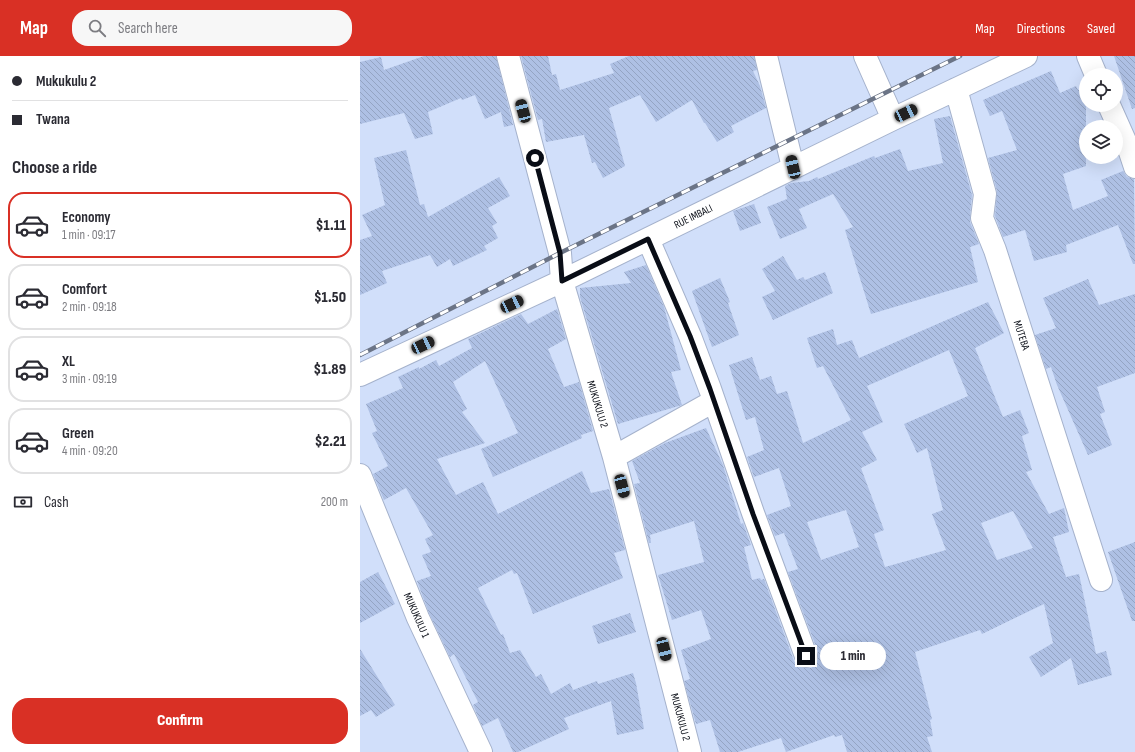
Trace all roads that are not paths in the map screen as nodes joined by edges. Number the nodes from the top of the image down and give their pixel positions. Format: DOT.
graph roads {
  1 [pos="508,56"];
  2 [pos="766,56"];
  3 [pos="865,56"];
  4 [pos="1026,56"];
  5 [pos="1088,56"];
  6 [pos="1093,68"];
  7 [pos="956,89"];
  8 [pos="1112,112"];
  9 [pos="893,119"];
  10 [pos="1135,166"];
  11 [pos="793,167"];
  12 [pos="648,239"];
  13 [pos="562,281"];
  14 [pos="360,375"];
  15 [pos="714,401"];
  16 [pos="614,457"];
  17 [pos="360,475"];
  18 [pos="1101,580"];
  19 [pos="806,656"];
  20 [pos="481,752"];
  21 [pos="690,752"];
  1 -- 13 [label="street, MUKUKULU 2"];
  2 -- 11 [label="street"];
  3 -- 9 [label="street"];
  4 -- 7 [label="street, RUE IMBALI"];
  5 -- 6 [label="street"];
  7 -- 9 [label="street, RUE IMBALI"];
  7 -- 18 [label="street, MUTEBA"];
  8 -- 10 [label="street"];
  9 -- 11 [label="street, RUE IMBALI"];
  11 -- 12 [label="street, RUE IMBALI"];
  12 -- 13 [label="street, RUE IMBALI"];
  12 -- 15 [label="street"];
  13 -- 14 [label="street, RUE IMBALI"];
  13 -- 16 [label="street, MUKUKULU 2"];
  15 -- 16 [label="street"];
  15 -- 19 [label="street"];
  16 -- 21 [label="street, MUKUKULU 2"];
  17 -- 20 [label="street, MUKUKULU 1"];
}
